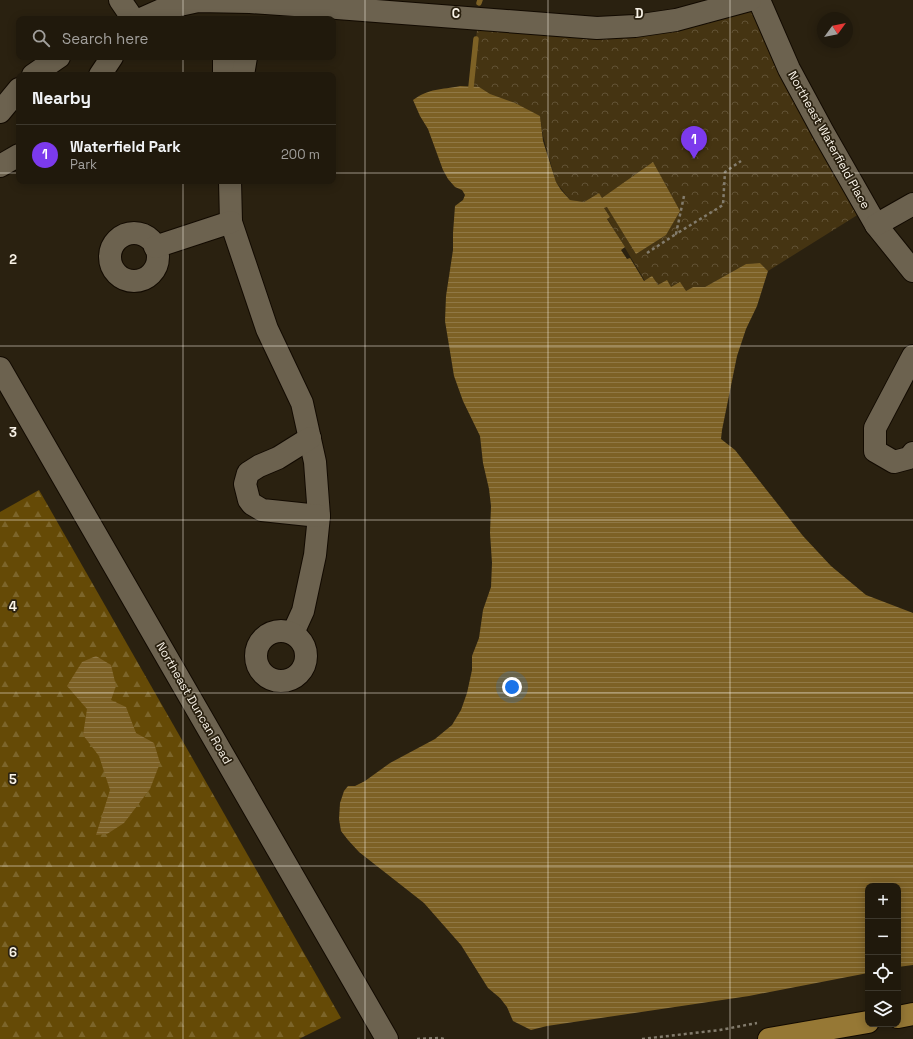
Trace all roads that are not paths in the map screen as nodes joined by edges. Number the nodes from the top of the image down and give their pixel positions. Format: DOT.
graph roads {
  1 [pos="120,0"];
  2 [pos="750,0"];
  3 [pos="759,0"];
  4 [pos="227,10"];
  5 [pos="249,11"];
  6 [pos="131,16"];
  7 [pos="148,16"];
  8 [pos="55,60"];
  9 [pos="110,60"];
  10 [pos="224,60"];
  11 [pos="246,60"];
  12 [pos="37,72"];
  13 [pos="102,72"];
  14 [pos="224,72"];
  15 [pos="244,72"];
  16 [pos="16,93"];
  17 [pos="0,112"];
  18 [pos="16,157"];
  19 [pos="0,166"];
  20 [pos="230,184"];
  21 [pos="913,204"];
  22 [pos="231,222"];
  23 [pos="876,225"];
  24 [pos="155,247"];
  25 [pos="913,270"];
  26 [pos="913,356"];
  27 [pos="0,368"];
  28 [pos="310,438"];
  29 [pos="913,453"];
  30 [pos="319,516"];
  31 [pos="292,634"];
  32 [pos="913,1014"];
  33 [pos="901,1016"];
  34 [pos="865,1023"];
  35 [pos="387,1039"];
  36 [pos="769,1039"];
  1 -- 6 [label="street"];
  2 -- 5 [label="street"];
  3 -- 23 [label="street, Northeast Waterfield Place"];
  4 -- 5 [label="street"];
  4 -- 7 [label="street"];
  8 -- 12 [label="street"];
  9 -- 13 [label="street"];
  10 -- 14 [label="street"];
  11 -- 15 [label="street"];
  16 -- 17 [label="street"];
  18 -- 19 [label="street"];
  20 -- 22 [label="street"];
  21 -- 23 [label="street"];
  22 -- 24 [label="street"];
  22 -- 28 [label="street"];
  23 -- 25 [label="street, Northeast Waterfield Place"];
  26 -- 29 [label="street"];
  27 -- 35 [label="street, Northeast Duncan Road"];
  28 -- 30 [label="street"];
  28 -- 30 [label="street"];
  30 -- 31 [label="street"];
  32 -- 33 [label="main road"];
  34 -- 36 [label="main road"];
}
